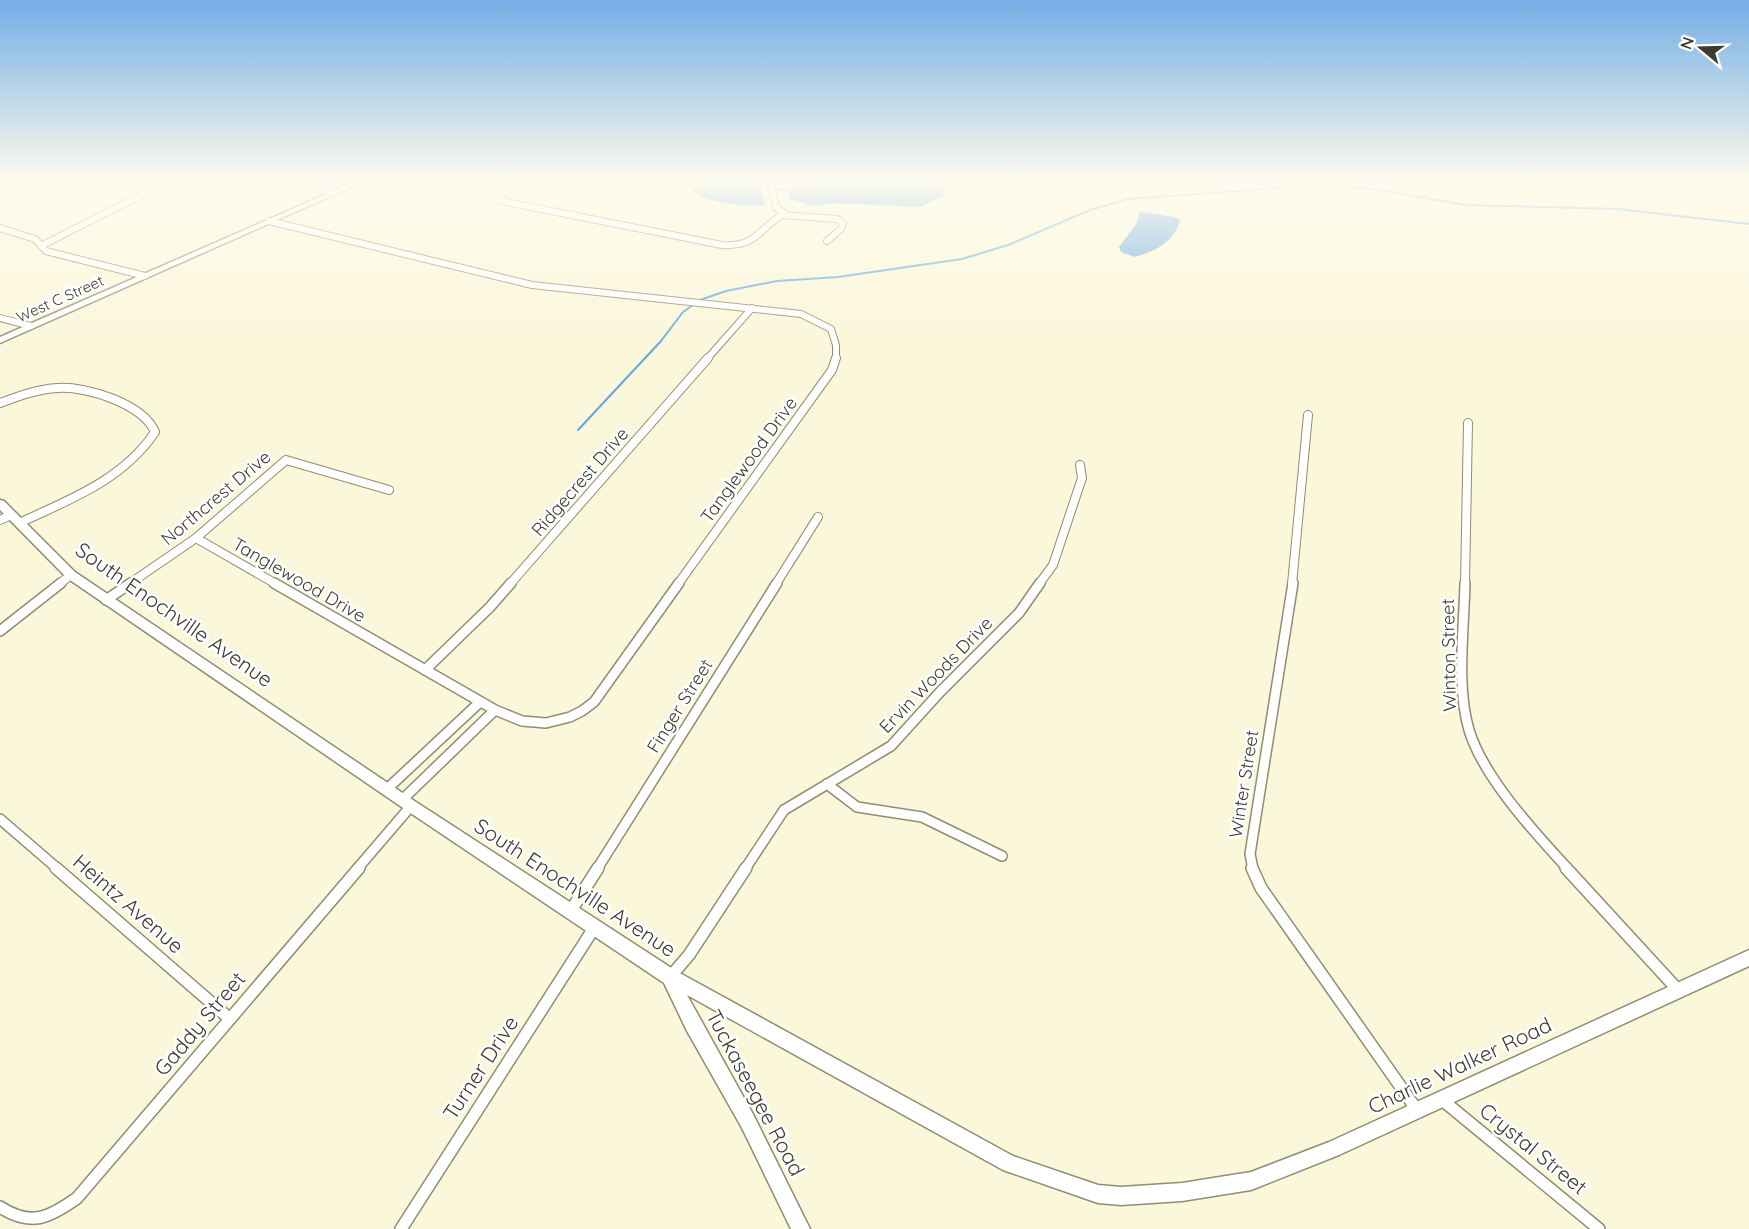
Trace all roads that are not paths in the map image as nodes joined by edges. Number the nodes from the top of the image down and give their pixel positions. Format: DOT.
graph roads {
  1 [pos="32,238"];
  2 [pos="56,238"];
  3 [pos="230,238"];
  4 [pos="340,238"];
  5 [pos="684,238"];
  6 [pos="754,238"];
  7 [pos="830,238"];
  8 [pos="827,241"];
  9 [pos="41,246"];
  10 [pos="144,276"];
  11 [pos="752,308"];
  12 [pos="0,318"];
  13 [pos="31,326"];
  14 [pos="0,340"];
  15 [pos="0,403"];
  16 [pos="1308,415"];
  17 [pos="1468,423"];
  18 [pos="1080,465"];
  19 [pos="389,490"];
  20 [pos="0,504"];
  21 [pos="818,517"];
  22 [pos="10,520"];
  23 [pos="196,538"];
  24 [pos="71,575"];
  25 [pos="106,600"];
  26 [pos="0,631"];
  27 [pos="425,670"];
  28 [pos="480,702"];
  29 [pos="495,710"];
  30 [pos="827,784"];
  31 [pos="387,789"];
  32 [pos="406,803"];
  33 [pos="0,819"];
  34 [pos="1002,856"];
  35 [pos="570,912"];
  36 [pos="594,928"];
  37 [pos="1749,958"];
  38 [pos="670,977"];
  39 [pos="1678,990"];
  40 [pos="230,1019"];
  41 [pos="1441,1099"];
  42 [pos="1417,1110"];
  43 [pos="1182,1192"];
  44 [pos="0,1207"];
  45 [pos="401,1229"];
  46 [pos="801,1229"];
  47 [pos="1599,1229"];
  1 -- 9 [label="street"];
  2 -- 9 [label="street"];
  3 -- 10 [label="main road, West C Street"];
  4 -- 11 [label="street, Tanglewood Drive"];
  5 -- 6 [label="street"];
  7 -- 8 [label="street"];
  9 -- 10 [label="street"];
  10 -- 13 [label="main road, West C Street"];
  11 -- 27 [label="street, Ridgecrest Drive"];
  11 -- 29 [label="street, Tanglewood Drive"];
  12 -- 13 [label="street"];
  13 -- 14 [label="main road, West C Street"];
  15 -- 22 [label="street"];
  16 -- 42 [label="street, Winter Street"];
  17 -- 39 [label="street, Winton Street"];
  18 -- 30 [label="street, Ervin Woods Drive"];
  19 -- 23 [label="street, Northcrest Drive"];
  20 -- 22 [label="main road, South Enochville Avenue"];
  21 -- 35 [label="street, Finger Street"];
  22 -- 24 [label="main road, South Enochville Avenue"];
  23 -- 25 [label="street, Northcrest Drive"];
  23 -- 27 [label="street, Tanglewood Drive"];
  24 -- 25 [label="main road, South Enochville Avenue"];
  24 -- 26 [label="street"];
  25 -- 31 [label="main road, South Enochville Avenue"];
  27 -- 28 [label="street, Tanglewood Drive"];
  28 -- 29 [label="street, Tanglewood Drive"];
  28 -- 31 [label="street"];
  29 -- 32 [label="street, Gaddy Street"];
  30 -- 34 [label="street"];
  30 -- 38 [label="street, Ervin Woods Drive"];
  31 -- 32 [label="main road, South Enochville Avenue"];
  32 -- 35 [label="main road, South Enochville Avenue"];
  32 -- 40 [label="street, Gaddy Street"];
  33 -- 40 [label="street, Heintz Avenue"];
  35 -- 36 [label="main road, South Enochville Avenue"];
  36 -- 38 [label="main road, South Enochville Avenue"];
  36 -- 45 [label="street, Turner Drive"];
  37 -- 39 [label="main road, Charlie Walker Road"];
  38 -- 43 [label="main road, South Enochville Avenue"];
  38 -- 46 [label="main road, Tuckaseegee Road"];
  39 -- 41 [label="main road, Charlie Walker Road"];
  40 -- 44 [label="street, Gaddy Street"];
  41 -- 42 [label="main road, Charlie Walker Road"];
  41 -- 47 [label="street, Crystal Street"];
  42 -- 43 [label="main road, Charlie Walker Road"];
}
